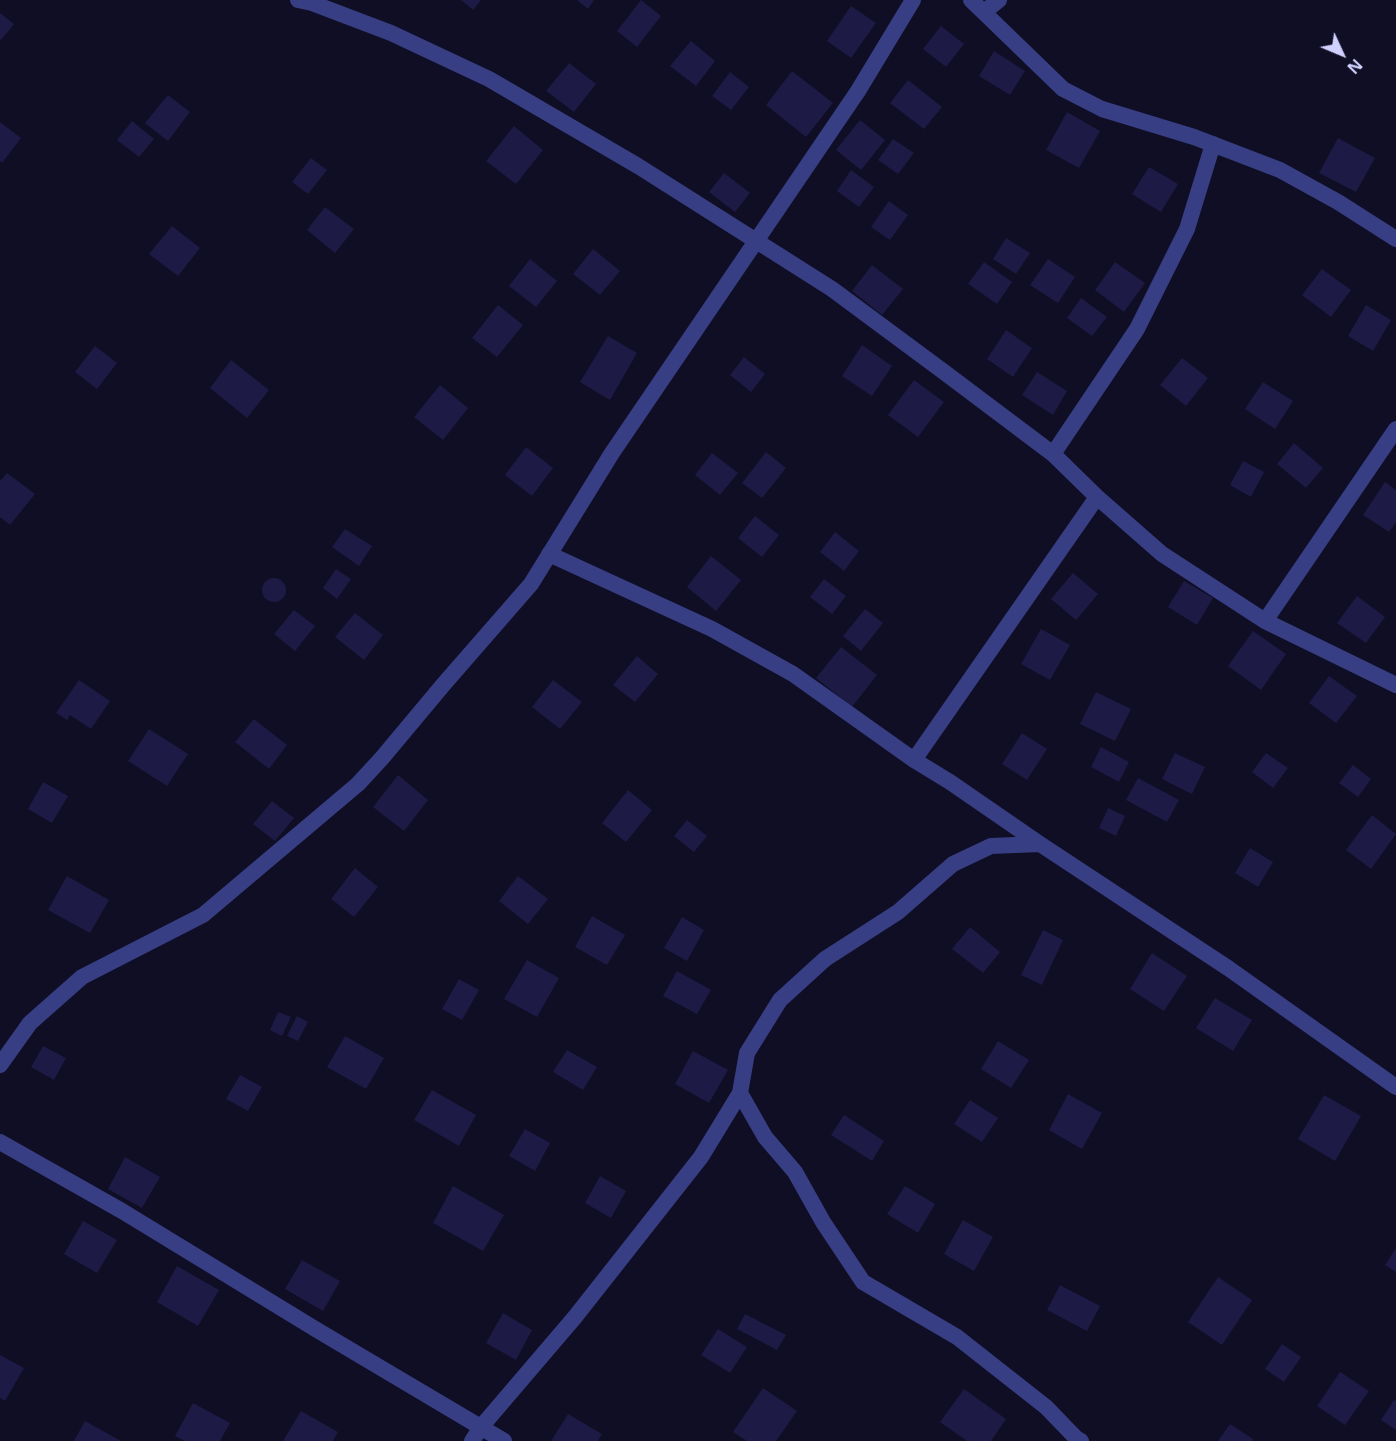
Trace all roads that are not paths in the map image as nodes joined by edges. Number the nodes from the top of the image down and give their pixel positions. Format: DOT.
graph roads {
  1 [pos="298,0"];
  2 [pos="914,0"];
  3 [pos="971,0"];
  4 [pos="999,0"];
  5 [pos="984,12"];
  6 [pos="1213,144"];
  7 [pos="1396,239"];
  8 [pos="756,241"];
  9 [pos="1396,429"];
  10 [pos="1053,454"];
  11 [pos="1097,497"];
  12 [pos="549,554"];
  13 [pos="1265,621"];
  14 [pos="1396,685"];
  15 [pos="914,760"];
  16 [pos="1040,844"];
  17 [pos="0,1065"];
  18 [pos="1396,1087"];
  19 [pos="740,1093"];
  20 [pos="0,1142"];
  21 [pos="476,1434"];
  22 [pos="504,1441"];
  23 [pos="1081,1441"];
  1 -- 8 [label="street"];
  2 -- 8 [label="street"];
  3 -- 5 [label="street"];
  4 -- 5 [label="street"];
  5 -- 6 [label="street"];
  6 -- 7 [label="street"];
  6 -- 10 [label="street"];
  8 -- 10 [label="street"];
  8 -- 12 [label="street"];
  9 -- 13 [label="street"];
  10 -- 11 [label="street"];
  11 -- 13 [label="street"];
  11 -- 15 [label="street"];
  12 -- 15 [label="street"];
  12 -- 17 [label="street"];
  13 -- 14 [label="street"];
  15 -- 16 [label="street"];
  16 -- 18 [label="street"];
  16 -- 19 [label="street"];
  19 -- 21 [label="street"];
  19 -- 23 [label="street"];
  20 -- 21 [label="street"];
  21 -- 22 [label="street"];
}
